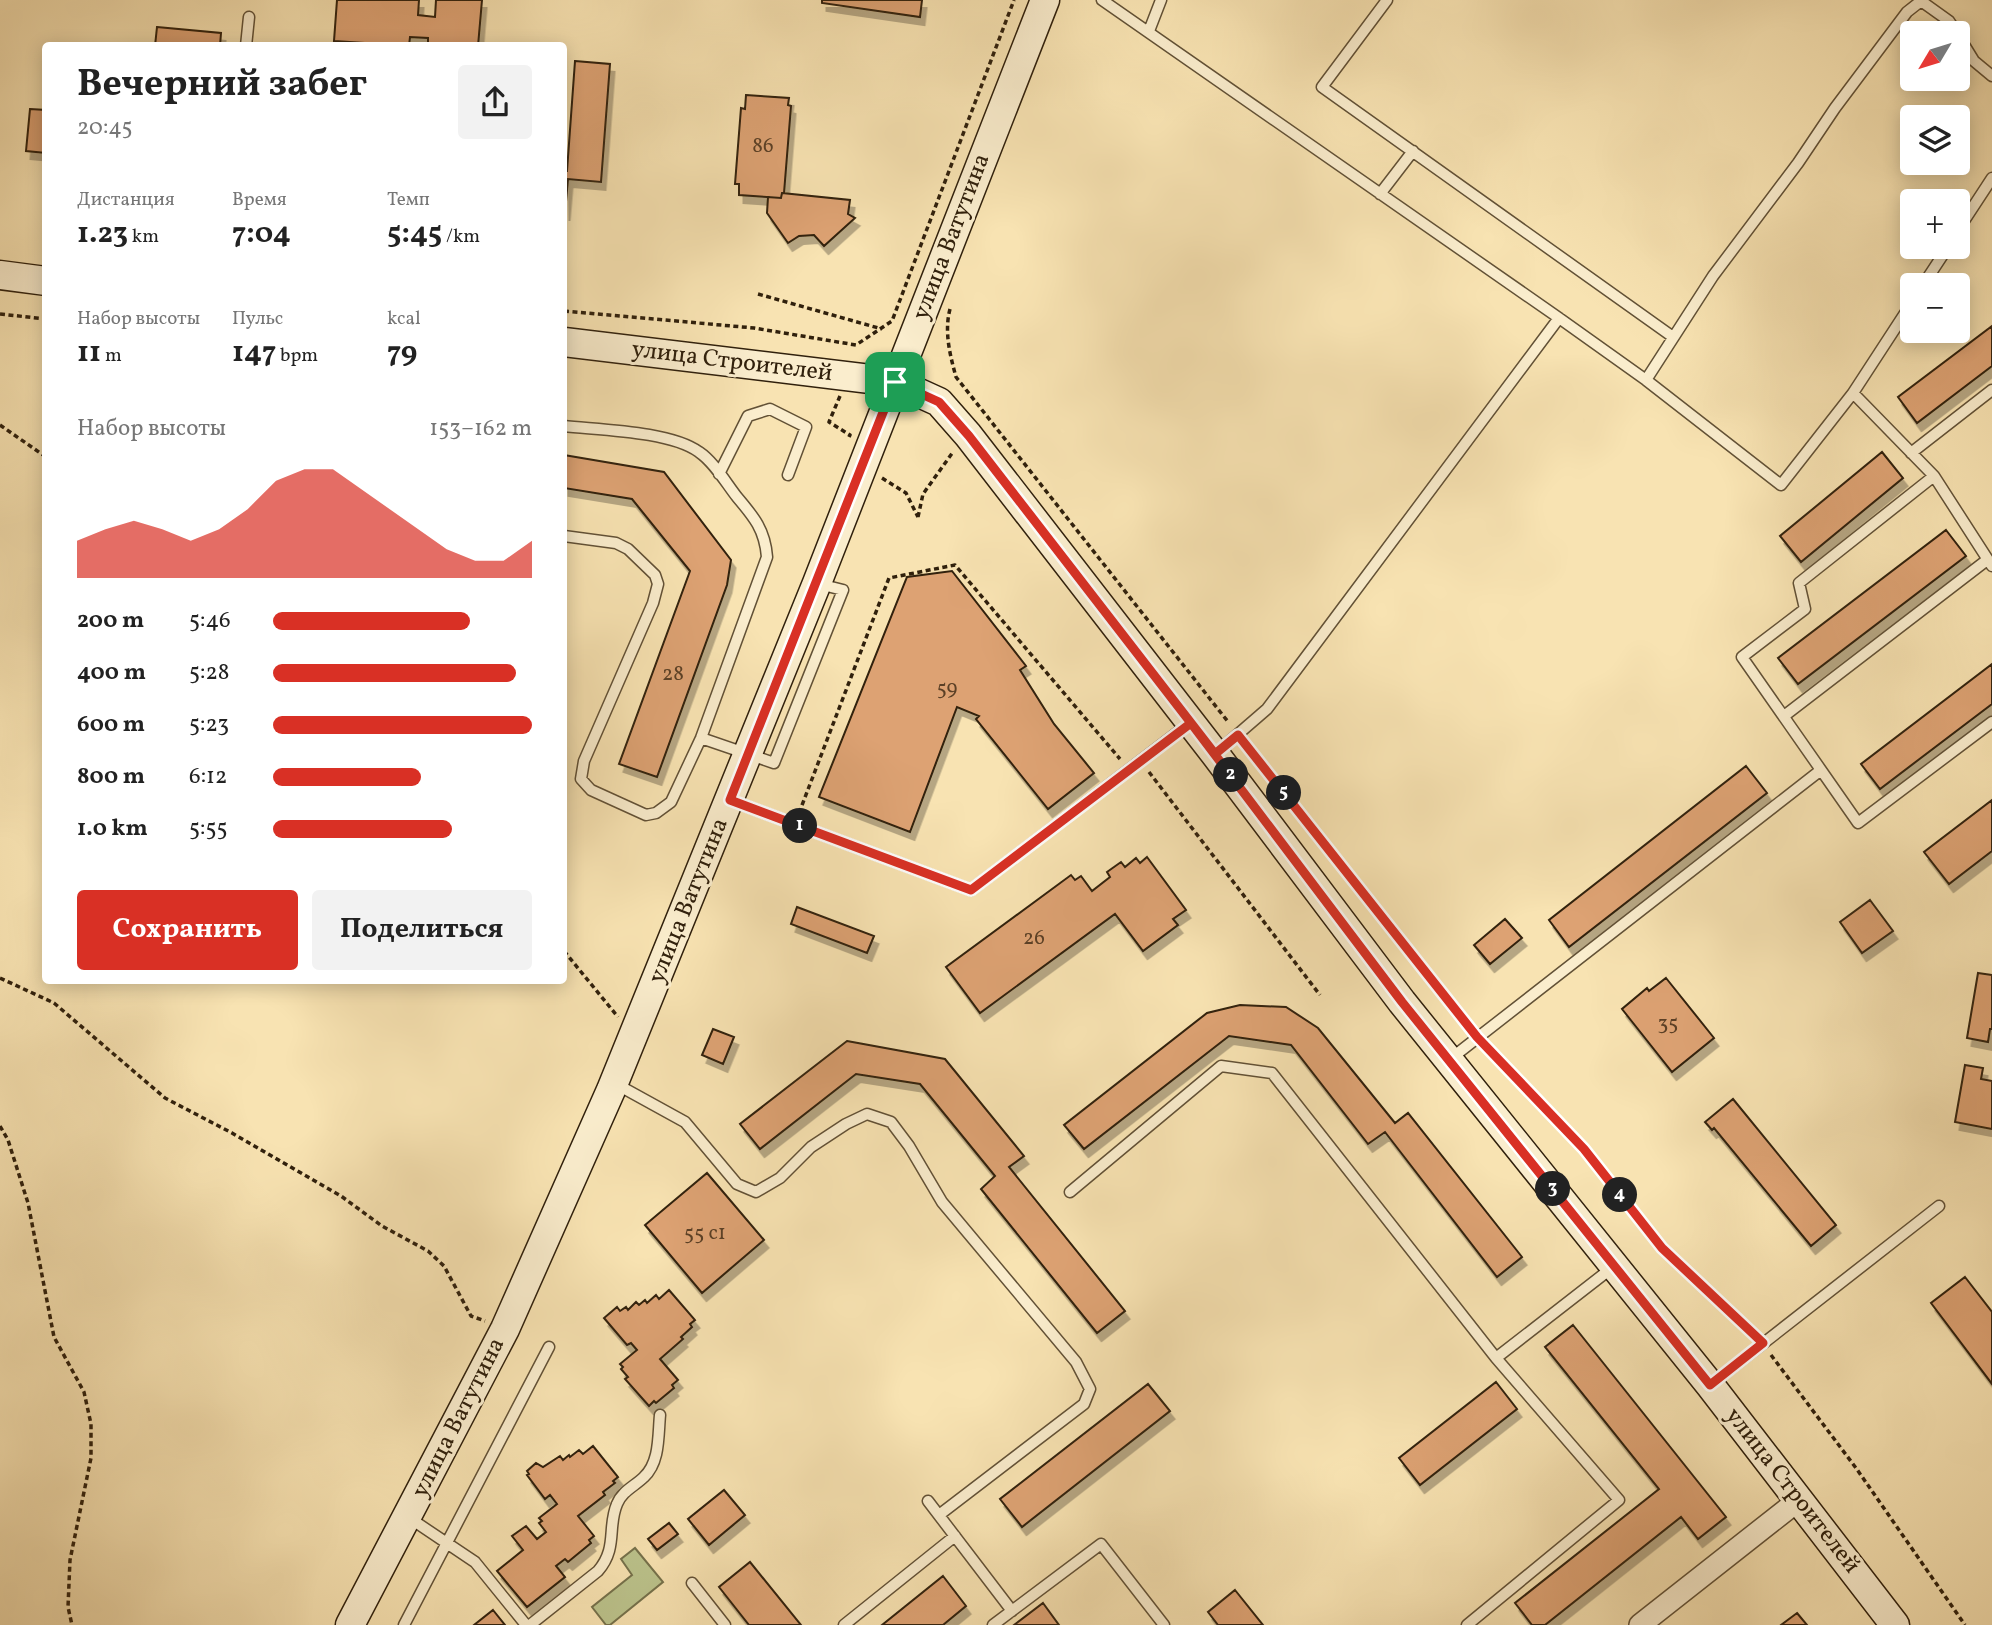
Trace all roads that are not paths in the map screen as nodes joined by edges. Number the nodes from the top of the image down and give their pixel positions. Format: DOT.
graph roads {
  1 [pos="1045,0"];
  2 [pos="1102,0"];
  3 [pos="1161,0"];
  4 [pos="1387,0"];
  5 [pos="249,17"];
  6 [pos="1900,21"];
  7 [pos="1900,21"];
  8 [pos="1950,21"];
  9 [pos="1149,31"];
  10 [pos="246,42"];
  11 [pos="1970,54"];
  12 [pos="1992,76"];
  13 [pos="1413,150"];
  14 [pos="1992,178"];
  15 [pos="1380,194"];
  16 [pos="1970,212"];
  17 [pos="0,275"];
  18 [pos="42,280"];
  19 [pos="1559,317"];
  20 [pos="1900,321"];
  21 [pos="1673,337"];
  22 [pos="567,342"];
  23 [pos="1646,380"];
  24 [pos="895,382"];
  25 [pos="1992,390"];
  26 [pos="1853,393"];
  27 [pos="567,426"];
  28 [pos="1911,453"];
  29 [pos="719,474"];
  30 [pos="788,475"];
  31 [pos="1934,477"];
  32 [pos="567,536"];
  33 [pos="1990,563"];
  34 [pos="1784,716"];
  35 [pos="1992,722"];
  36 [pos="1191,723"];
  37 [pos="701,738"];
  38 [pos="747,754"];
  39 [pos="1215,754"];
  40 [pos="1821,770"];
  41 [pos="730,800"];
  42 [pos="1449,1060"];
  43 [pos="614,1082"];
  44 [pos="1070,1192"];
  45 [pos="1939,1206"];
  46 [pos="1615,1265"];
  47 [pos="549,1348"];
  48 [pos="1496,1358"];
  49 [pos="1710,1385"];
  50 [pos="660,1415"];
  51 [pos="1800,1499"];
  52 [pos="928,1500"];
  53 [pos="939,1515"];
  54 [pos="408,1517"];
  55 [pos="955,1536"];
  56 [pos="447,1543"];
  57 [pos="692,1583"];
  58 [pos="1012,1611"];
  59 [pos="350,1625"];
  60 [pos="404,1625"];
  61 [pos="528,1625"];
  62 [pos="725,1625"];
  63 [pos="844,1625"];
  64 [pos="993,1625"];
  65 [pos="1164,1625"];
  66 [pos="1467,1625"];
  67 [pos="1640,1625"];
  68 [pos="1895,1625"];
  1 -- 24 [label="main road, улица Ватутина"];
  2 -- 9 [label="lane"];
  3 -- 9 [label="lane"];
  4 -- 13 [label="lane"];
  5 -- 10 [label="lane"];
  6 -- 21 [label="lane"];
  7 -- 8 [label="lane"];
  9 -- 15 [label="lane"];
  11 -- 12 [label="lane"];
  13 -- 15 [label="lane"];
  13 -- 21 [label="lane"];
  14 -- 16 [label="lane"];
  15 -- 19 [label="lane"];
  17 -- 18 [label="main road"];
  19 -- 23 [label="lane"];
  19 -- 39 [label="lane"];
  20 -- 26 [label="lane"];
  21 -- 23 [label="lane"];
  22 -- 24 [label="main road, улица Строителей"];
  23 -- 26 [label="lane"];
  24 -- 36 [label="main road, улица Строителей"];
  24 -- 38 [label="main road, улица Ватутина"];
  25 -- 28 [label="lane"];
  26 -- 28 [label="lane"];
  27 -- 29 [label="lane"];
  28 -- 31 [label="lane"];
  29 -- 30 [label="lane"];
  29 -- 37 [label="lane"];
  31 -- 33 [label="lane"];
  31 -- 34 [label="lane"];
  32 -- 37 [label="lane"];
  33 -- 34 [label="lane"];
  34 -- 40 [label="lane"];
  35 -- 40 [label="lane"];
  36 -- 39 [label="main road, улица Строителей"];
  36 -- 41 [label="lane"];
  37 -- 38 [label="lane"];
  38 -- 41 [label="main road, улица Ватутина"];
  39 -- 42 [label="main road, улица Строителей"];
  40 -- 42 [label="lane"];
  41 -- 43 [label="main road, улица Ватутина"];
  42 -- 46 [label="main road, улица Строителей"];
  43 -- 53 [label="lane"];
  43 -- 54 [label="main road, улица Ватутина"];
  44 -- 48 [label="lane"];
  45 -- 49 [label="lane"];
  46 -- 48 [label="lane"];
  46 -- 49 [label="main road, улица Строителей"];
  47 -- 56 [label="lane"];
  48 -- 66 [label="lane"];
  49 -- 51 [label="main road, улица Строителей"];
  50 -- 61 [label="lane"];
  51 -- 67 [label="street"];
  51 -- 68 [label="main road, улица Строителей"];
  52 -- 53 [label="lane"];
  53 -- 55 [label="lane"];
  54 -- 56 [label="lane"];
  54 -- 59 [label="main road, улица Ватутина"];
  55 -- 58 [label="lane"];
  55 -- 63 [label="lane"];
  56 -- 60 [label="lane"];
  56 -- 61 [label="lane"];
  57 -- 62 [label="lane"];
  58 -- 64 [label="lane"];
  58 -- 65 [label="lane"];
}
